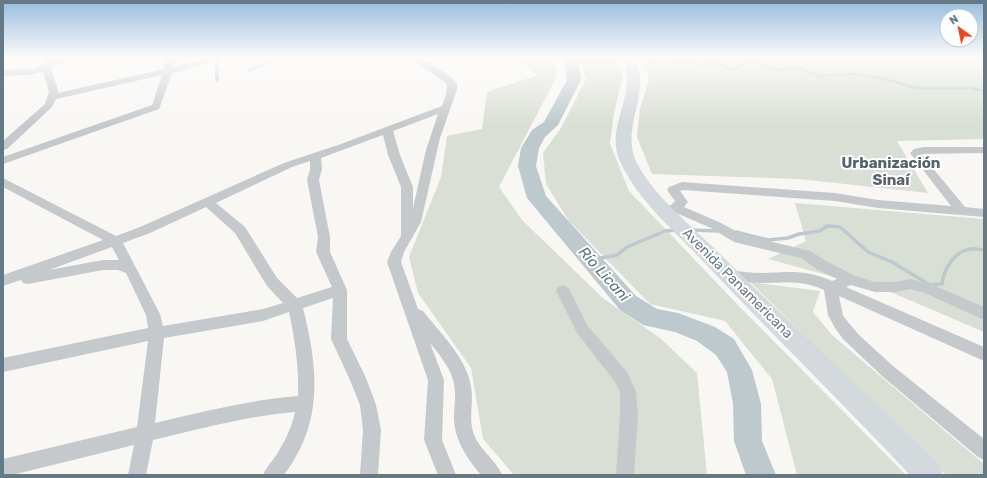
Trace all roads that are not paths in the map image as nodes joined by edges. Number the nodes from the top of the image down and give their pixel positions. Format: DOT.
graph roads {
  1 [pos="50,80"];
  2 [pos="127,80"];
  3 [pos="165,80"];
  4 [pos="447,80"];
  5 [pos="635,80"];
  6 [pos="54,97"];
  7 [pos="445,108"];
  8 [pos="387,130"];
  9 [pos="3,147"];
  10 [pos="984,150"];
  11 [pos="315,156"];
  12 [pos="3,161"];
  13 [pos="3,182"];
  14 [pos="207,202"];
  15 [pos="671,211"];
  16 [pos="961,211"];
  17 [pos="984,213"];
  18 [pos="407,238"];
  19 [pos="115,241"];
  20 [pos="131,270"];
  21 [pos="728,275"];
  22 [pos="851,280"];
  23 [pos="3,281"];
  24 [pos="3,285"];
  25 [pos="831,287"];
  26 [pos="340,290"];
  27 [pos="563,291"];
  28 [pos="406,299"];
  29 [pos="295,306"];
  30 [pos="984,314"];
  31 [pos="157,333"];
  32 [pos="984,354"];
  33 [pos="3,365"];
  34 [pos="306,403"];
  35 [pos="145,435"];
  36 [pos="980,444"];
  37 [pos="3,468"];
  38 [pos="369,474"];
  39 [pos="136,475"];
  40 [pos="272,475"];
  41 [pos="447,475"];
  42 [pos="493,475"];
  43 [pos="625,475"];
  44 [pos="929,475"];
  1 -- 6 [label="street"];
  2 -- 6 [label="street"];
  3 -- 12 [label="street"];
  4 -- 7 [label="street"];
  5 -- 15 [label="main road, Avenida Panamericana"];
  6 -- 9 [label="street"];
  7 -- 8 [label="street"];
  7 -- 18 [label="street"];
  8 -- 11 [label="street"];
  8 -- 18 [label="street"];
  10 -- 16 [label="street"];
  11 -- 14 [label="street"];
  11 -- 26 [label="street"];
  13 -- 19 [label="street"];
  14 -- 19 [label="street"];
  14 -- 29 [label="street"];
  15 -- 16 [label="street"];
  15 -- 21 [label="main road, Avenida Panamericana"];
  15 -- 22 [label="street"];
  16 -- 17 [label="street"];
  18 -- 28 [label="street"];
  19 -- 20 [label="street"];
  19 -- 23 [label="street"];
  20 -- 24 [label="street"];
  20 -- 31 [label="street"];
  21 -- 25 [label="street"];
  21 -- 44 [label="main road, Avenida Panamericana"];
  22 -- 25 [label="street"];
  22 -- 30 [label="street"];
  25 -- 32 [label="street"];
  25 -- 36 [label="street"];
  26 -- 29 [label="street"];
  26 -- 38 [label="street"];
  27 -- 43 [label="street"];
  28 -- 41 [label="street"];
  28 -- 42 [label="street"];
  29 -- 31 [label="street"];
  29 -- 34 [label="street"];
  31 -- 33 [label="street"];
  31 -- 35 [label="street"];
  34 -- 35 [label="street"];
  34 -- 40 [label="street"];
  35 -- 37 [label="street"];
  35 -- 39 [label="street"];
}
